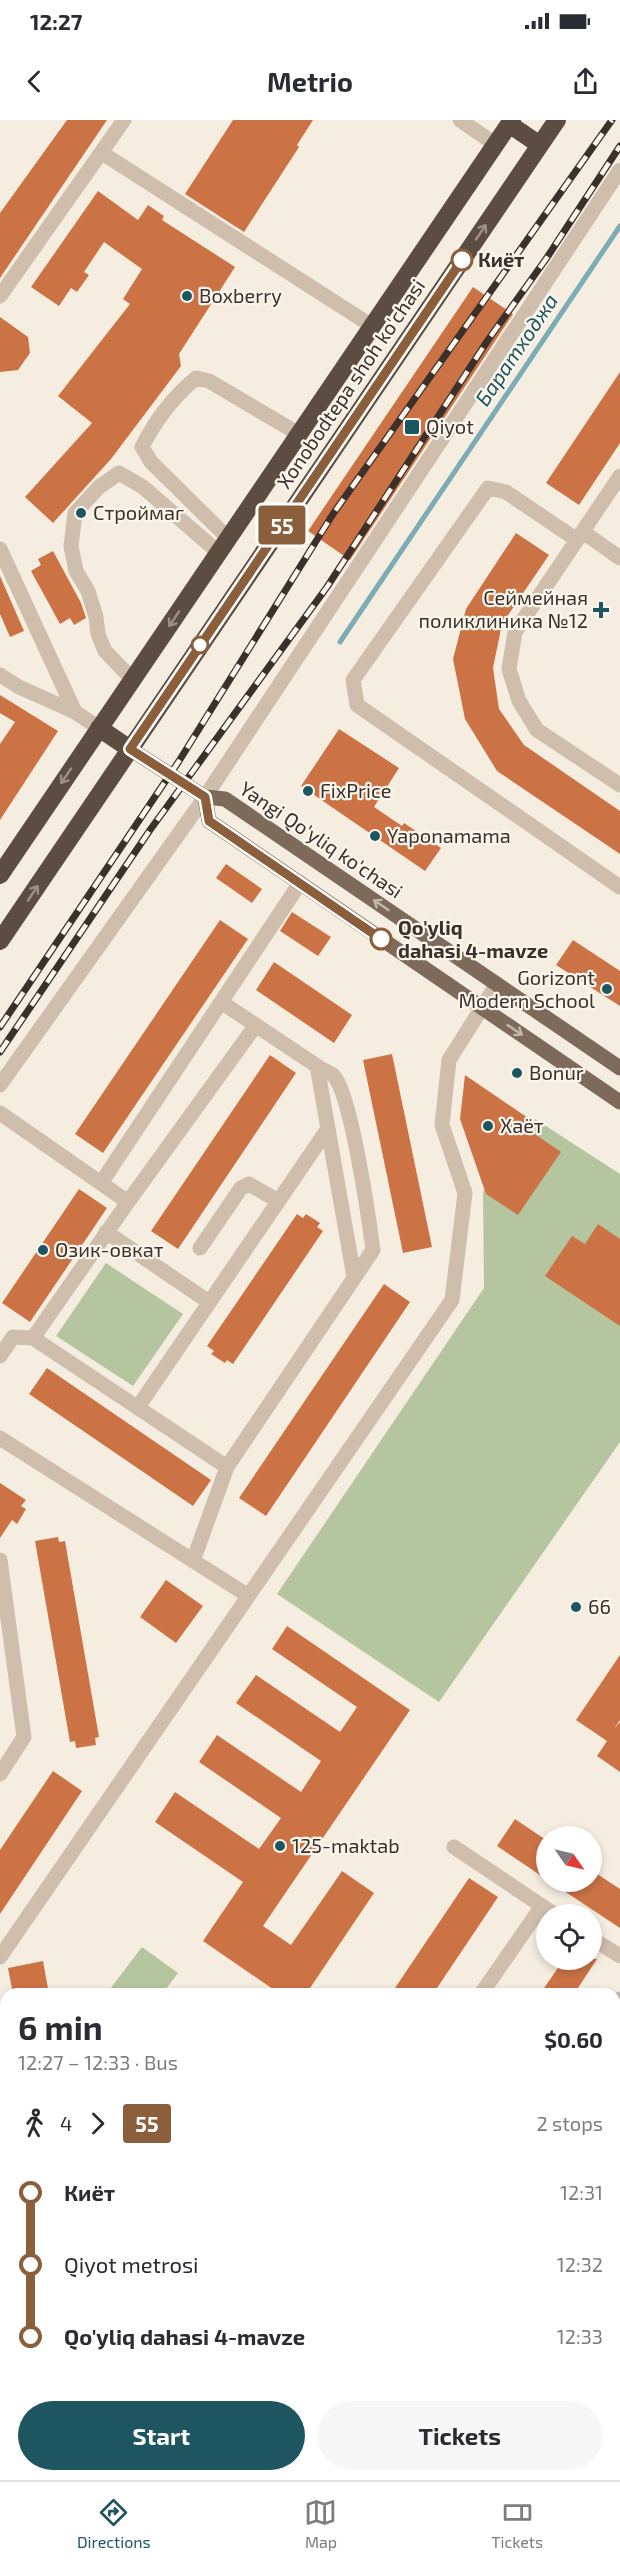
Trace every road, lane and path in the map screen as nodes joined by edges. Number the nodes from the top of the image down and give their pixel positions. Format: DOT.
graph roads {
  1 [pos="124,120"];
  2 [pos="460,120"];
  3 [pos="557,120"];
  4 [pos="511,122"];
  5 [pos="495,144"];
  6 [pos="540,145"];
  7 [pos="102,153"];
  8 [pos="620,170"];
  9 [pos="0,296"];
  10 [pos="372,326"];
  11 [pos="298,434"];
  12 [pos="620,476"];
  13 [pos="580,536"];
  14 [pos="223,545"];
  15 [pos="0,549"];
  16 [pos="620,558"];
  17 [pos="0,675"];
  18 [pos="132,679"];
  19 [pos="75,712"];
  20 [pos="99,728"];
  21 [pos="130,749"];
  22 [pos="620,785"];
  23 [pos="205,797"];
  24 [pos="0,875"];
  25 [pos="300,884"];
  26 [pos="620,887"];
  27 [pos="0,941"];
  28 [pos="497,984"];
  29 [pos="221,1002"];
  30 [pos="482,1008"];
  31 [pos="256,1024"];
  32 [pos="316,1066"];
  33 [pos="620,1068"];
  34 [pos="0,1085"];
  35 [pos="620,1102"];
  36 [pos="0,1113"];
  37 [pos="327,1130"];
  38 [pos="101,1183"];
  39 [pos="278,1201"];
  40 [pos="128,1202"];
  41 [pos="106,1232"];
  42 [pos="200,1248"];
  43 [pos="354,1277"];
  44 [pos="209,1302"];
  45 [pos="33,1338"];
  46 [pos="0,1356"];
  47 [pos="138,1407"];
  48 [pos="0,1438"];
  49 [pos="227,1467"];
  50 [pos="194,1561"];
  51 [pos="1,1562"];
  52 [pos="247,1595"];
  53 [pos="0,1774"];
  54 [pos="454,1847"];
  55 [pos="539,1904"];
  56 [pos="536,1925"];
  57 [pos="602,1945"];
  58 [pos="620,1956"];
  59 [pos="0,1957"];
  60 [pos="486,1988"];
  1 -- 7 [label="street"];
  2 -- 5 [label="street"];
  3 -- 6 [label="highway, Xonobodtepa shoh ko'chasi"];
  4 -- 5 [label="highway, Xonobodtepa shoh ko'chasi"];
  4 -- 6 [label="highway"];
  5 -- 10 [label="highway, Xonobodtepa shoh ko'chasi"];
  21 -- 6 [label="highway, Xonobodtepa shoh ko'chasi, one-way"];
  7 -- 9 [label="street"];
  7 -- 10 [label="street"];
  8 -- 23 [label="street"];
  10 -- 11 [label="highway, Xonobodtepa shoh ko'chasi"];
  11 -- 14 [label="highway, Xonobodtepa shoh ko'chasi"];
  11 -- 14 [label="street"];
  12 -- 13 [label="street"];
  13 -- 16 [label="street"];
  13 -- 22 [label="street"];
  13 -- 26 [label="street"];
  14 -- 18 [label="highway, Xonobodtepa shoh ko'chasi, one-way"];
  14 -- 18 [label="street"];
  15 -- 19 [label="street"];
  17 -- 19 [label="street"];
  18 -- 20 [label="highway, Xonobodtepa shoh ko'chasi"];
  19 -- 20 [label="street"];
  20 -- 21 [label="highway"];
  20 -- 24 [label="highway, Xonobodtepa shoh ko'chasi, one-way"];
  21 -- 23 [label="main road, Yangi Qo'yliq ko'chasi"];
  27 -- 21 [label="highway, Xonobodtepa shoh ko'chasi, one-way"];
  23 -- 25 [label="main road"];
  28 -- 23 [label="main road, Yangi Qo'yliq ko'chasi, one-way"];
  23 -- 34 [label="street"];
  25 -- 29 [label="street"];
  25 -- 30 [label="main road"];
  28 -- 30 [label="street"];
  28 -- 33 [label="main road, Yangi Qo'yliq ko'chasi"];
  29 -- 31 [label="street"];
  29 -- 38 [label="street"];
  30 -- 35 [label="main road, one-way"];
  30 -- 52 [label="street"];
  31 -- 32 [label="street"];
  31 -- 40 [label="street"];
  32 -- 37 [label="street"];
  32 -- 43 [label="street"];
  36 -- 38 [label="street"];
  37 -- 39 [label="street"];
  37 -- 43 [label="street"];
  38 -- 40 [label="street"];
  39 -- 42 [label="street"];
  39 -- 44 [label="street"];
  40 -- 41 [label="street"];
  41 -- 44 [label="street"];
  41 -- 45 [label="street"];
  43 -- 49 [label="street"];
  44 -- 47 [label="street"];
  45 -- 46 [label="street"];
  45 -- 47 [label="street"];
  47 -- 49 [label="street"];
  48 -- 50 [label="street"];
  49 -- 50 [label="street"];
  50 -- 52 [label="street"];
  51 -- 53 [label="street"];
  52 -- 59 [label="street"];
  54 -- 55 [label="street"];
  56 -- 60 [label="street"];
  57 -- 58 [label="street"];
}
